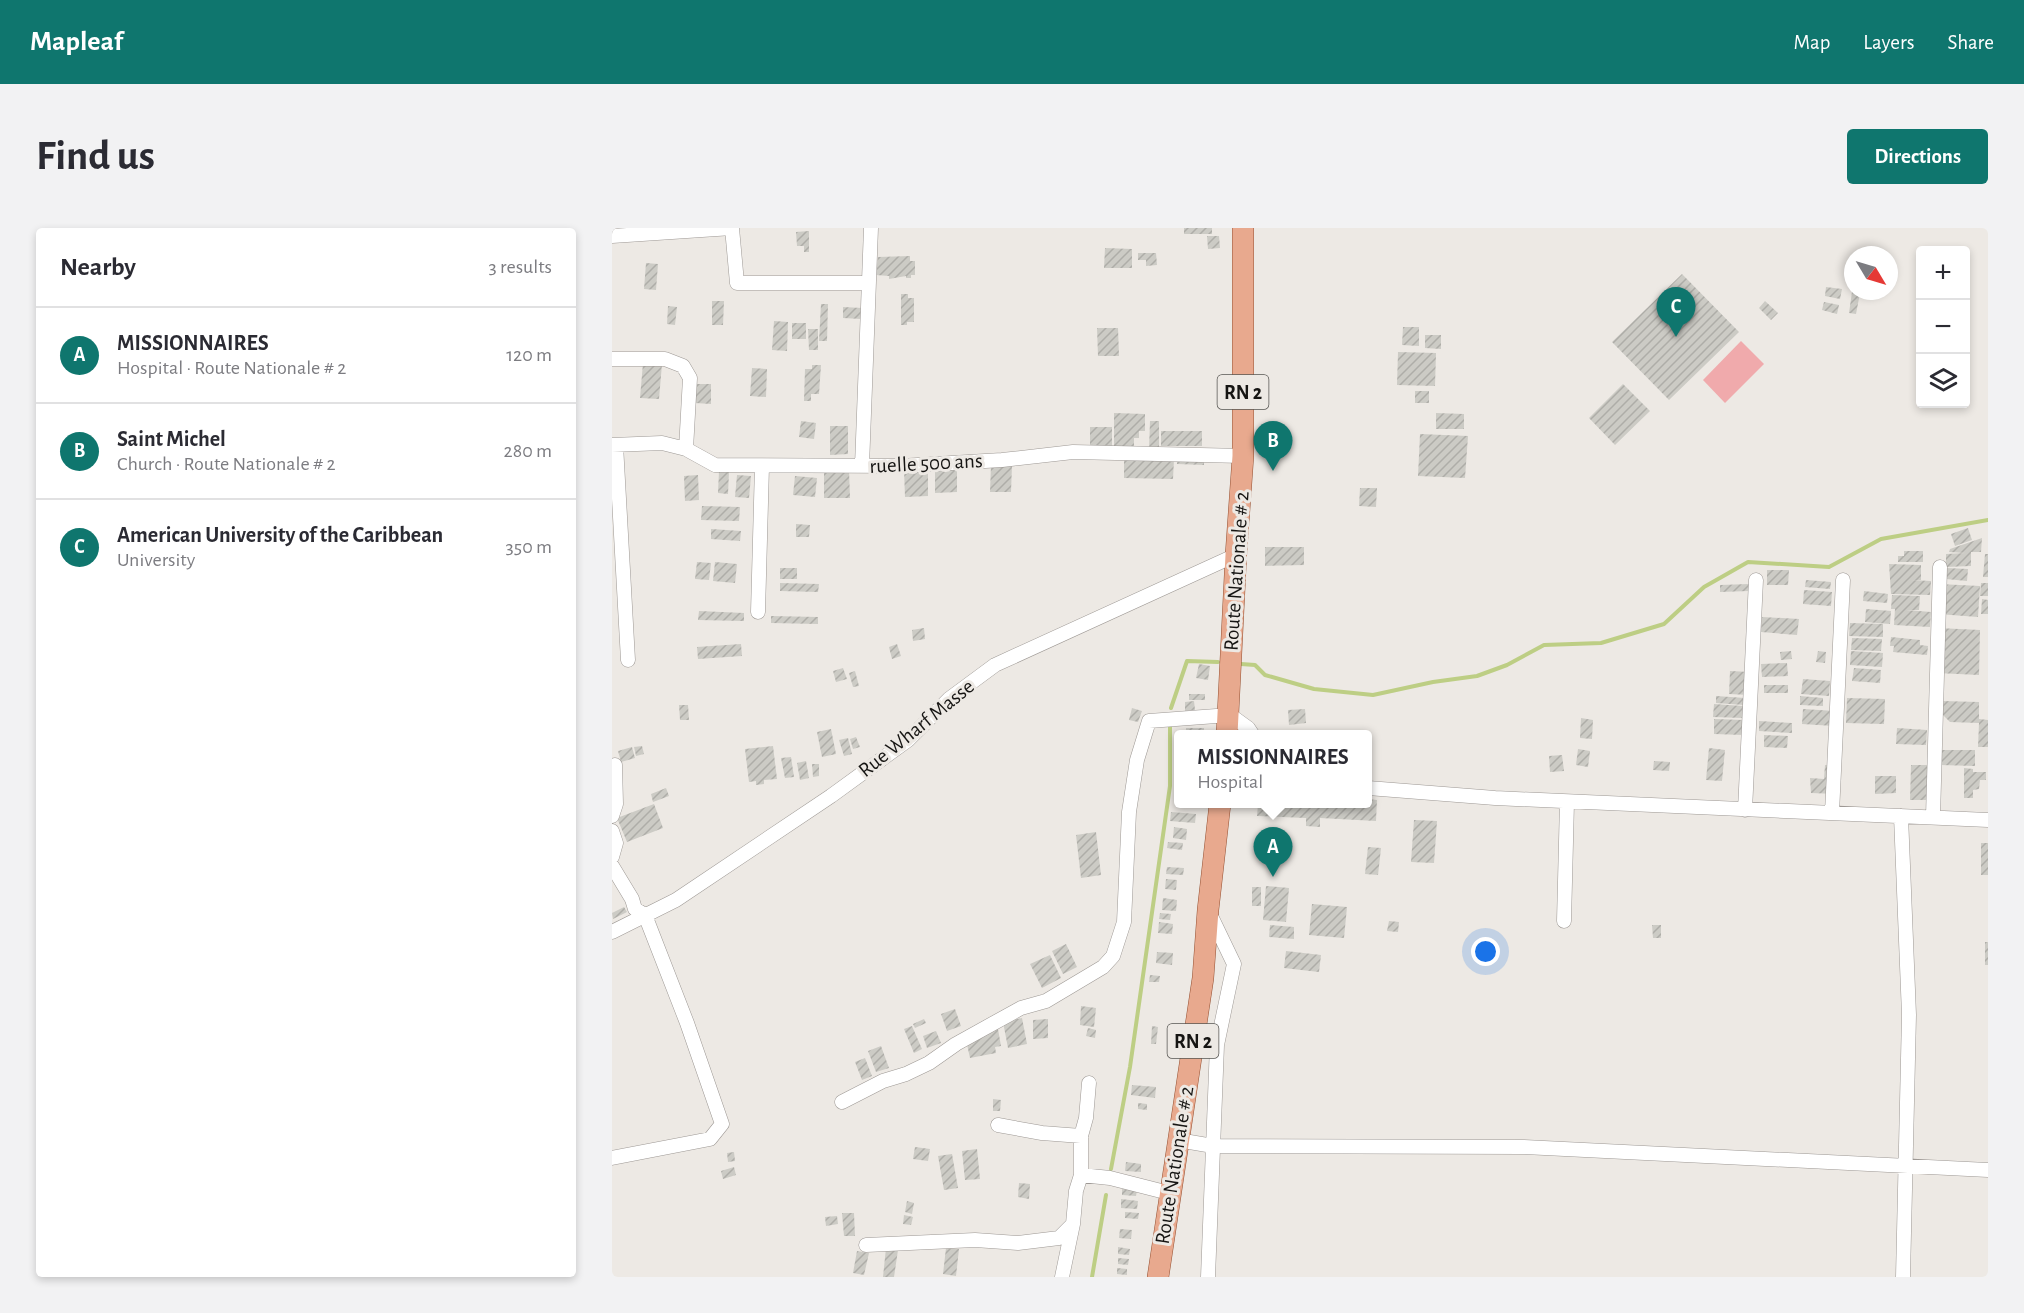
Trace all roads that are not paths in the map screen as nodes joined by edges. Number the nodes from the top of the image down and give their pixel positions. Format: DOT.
graph roads {
  1 [pos="871,228"];
  2 [pos="1243,228"];
  3 [pos="612,236"];
  4 [pos="869,283"];
  5 [pos="612,359"];
  6 [pos="614,445"];
  7 [pos="686,449"];
  8 [pos="1244,456"];
  9 [pos="762,466"];
  10 [pos="862,466"];
  11 [pos="1236,555"];
  12 [pos="1940,567"];
  13 [pos="1756,580"];
  14 [pos="1843,580"];
  15 [pos="758,612"];
  16 [pos="628,660"];
  17 [pos="1228,725"];
  18 [pos="1249,730"];
  19 [pos="615,765"];
  20 [pos="1372,788"];
  21 [pos="1567,802"];
  22 [pos="1220,808"];
  23 [pos="1745,810"];
  24 [pos="1832,813"];
  25 [pos="612,816"];
  26 [pos="1901,816"];
  27 [pos="1933,817"];
  28 [pos="1988,820"];
  29 [pos="612,831"];
  30 [pos="612,856"];
  31 [pos="612,866"];
  32 [pos="1208,910"];
  33 [pos="645,915"];
  34 [pos="1564,921"];
  35 [pos="612,932"];
  36 [pos="1089,1083"];
  37 [pos="842,1102"];
  38 [pos="998,1125"];
  39 [pos="1081,1137"];
  40 [pos="1178,1140"];
  41 [pos="1213,1146"];
  42 [pos="612,1158"];
  43 [pos="1906,1166"];
  44 [pos="1988,1170"];
  45 [pos="1082,1175"];
  46 [pos="1169,1193"];
  47 [pos="1072,1224"];
  48 [pos="866,1245"];
  49 [pos="1062,1277"];
  50 [pos="1158,1277"];
  51 [pos="1208,1277"];
  52 [pos="1903,1277"];
  1 -- 4 [label="street"];
  2 -- 8 [label="main road, Route Nationale # 2 / RN 2"];
  3 -- 4 [label="street"];
  4 -- 10 [label="street"];
  5 -- 7 [label="street"];
  6 -- 7 [label="street, ruelle 500 ans"];
  6 -- 16 [label="street"];
  7 -- 9 [label="street, ruelle 500 ans"];
  8 -- 10 [label="street, ruelle 500 ans"];
  8 -- 11 [label="main road, Route Nationale # 2 / RN 2"];
  9 -- 10 [label="street, ruelle 500 ans"];
  9 -- 15 [label="street"];
  11 -- 17 [label="main road, Route Nationale # 2 / RN 2"];
  11 -- 33 [label="street, Rue Wharf Masse"];
  12 -- 27 [label="street"];
  13 -- 23 [label="street"];
  14 -- 24 [label="street"];
  17 -- 18 [label="street"];
  17 -- 37 [label="street"];
  19 -- 25 [label="street"];
  20 -- 21 [label="street"];
  21 -- 23 [label="street"];
  21 -- 34 [label="street"];
  22 -- 32 [label="main road, Route Nationale # 2 / RN 2"];
  23 -- 24 [label="street"];
  24 -- 26 [label="street"];
  26 -- 27 [label="street"];
  26 -- 43 [label="street"];
  27 -- 28 [label="street"];
  29 -- 30 [label="street"];
  31 -- 33 [label="street"];
  32 -- 40 [label="main road, Route Nationale # 2 / RN 2"];
  32 -- 41 [label="street"];
  33 -- 35 [label="street, Rue Wharf Masse"];
  33 -- 42 [label="street"];
  36 -- 39 [label="street"];
  38 -- 39 [label="street"];
  39 -- 45 [label="street"];
  40 -- 41 [label="street"];
  40 -- 46 [label="main road, Route Nationale # 2 / RN 2"];
  41 -- 43 [label="street"];
  41 -- 51 [label="street"];
  43 -- 44 [label="street"];
  43 -- 52 [label="street"];
  45 -- 46 [label="street"];
  45 -- 47 [label="street"];
  46 -- 50 [label="main road, Route Nationale # 2 / RN 2"];
  47 -- 48 [label="street"];
  47 -- 49 [label="street"];
}
